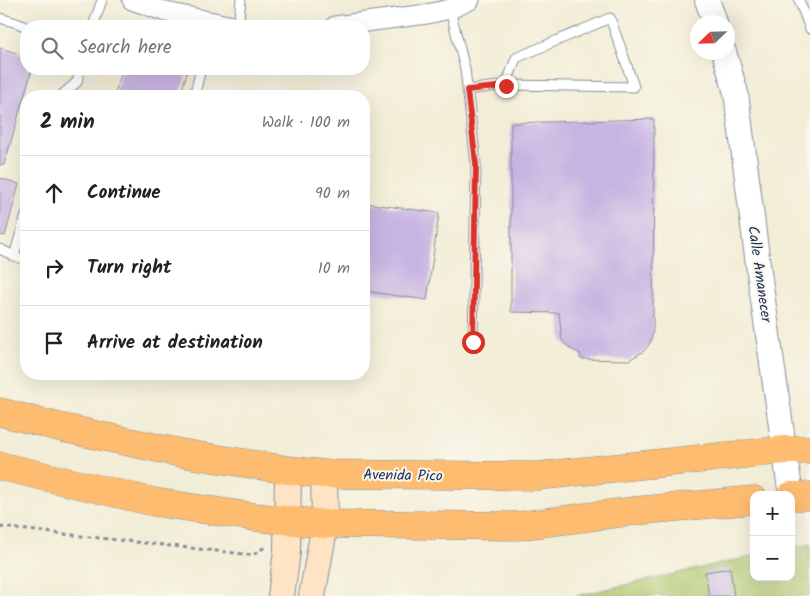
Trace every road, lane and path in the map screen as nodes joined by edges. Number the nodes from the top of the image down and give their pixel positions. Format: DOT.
graph roads {
  1 [pos="102,0"];
  2 [pos="132,0"];
  3 [pos="242,0"];
  4 [pos="470,0"];
  5 [pos="707,0"];
  6 [pos="799,0"];
  7 [pos="450,9"];
  8 [pos="712,15"];
  9 [pos="0,18"];
  10 [pos="95,20"];
  11 [pos="197,20"];
  12 [pos="239,20"];
  13 [pos="370,21"];
  14 [pos="20,24"];
  15 [pos="810,29"];
  16 [pos="726,60"];
  17 [pos="79,75"];
  18 [pos="199,75"];
  19 [pos="506,86"];
  20 [pos="68,90"];
  21 [pos="196,90"];
  22 [pos="467,90"];
  23 [pos="20,236"];
  24 [pos="0,249"];
  25 [pos="14,256"];
  26 [pos="20,258"];
  27 [pos="473,342"];
  28 [pos="0,412"];
  29 [pos="797,450"];
  30 [pos="0,466"];
  31 [pos="288,470"];
  32 [pos="324,474"];
  33 [pos="792,491"];
  34 [pos="795,496"];
  35 [pos="810,496"];
  36 [pos="750,500"];
  37 [pos="287,521"];
  38 [pos="325,524"];
  39 [pos="0,527"];
  40 [pos="281,596"];
  41 [pos="312,596"];
  1 -- 10 [label="lane"];
  2 -- 11 [label="street"];
  3 -- 12 [label="lane"];
  4 -- 7 [label="street"];
  5 -- 8 [label="street"];
  6 -- 15 [label="lane"];
  7 -- 13 [label="street"];
  7 -- 22 [label="lane"];
  9 -- 14 [label="lane"];
  16 -- 29 [label="street, Calle Amanecer"];
  17 -- 20 [label="lane"];
  18 -- 21 [label="lane"];
  19 -- 19 [label="lane"];
  19 -- 22 [label="lane"];
  22 -- 27 [label="lane"];
  23 -- 25 [label="lane"];
  24 -- 25 [label="lane"];
  25 -- 26 [label="lane"];
  28 -- 31 [label="highway, Avenida Pico"];
  29 -- 32 [label="highway, Avenida Pico"];
  29 -- 33 [label="street, Calle Amanecer"];
  30 -- 37 [label="highway"];
  31 -- 32 [label="highway, Avenida Pico"];
  31 -- 37 [label="main road"];
  32 -- 38 [label="main road"];
  34 -- 35 [label="highway"];
  36 -- 38 [label="highway"];
  37 -- 38 [label="highway"];
  37 -- 39 [label="path"];
  37 -- 40 [label="main road"];
  38 -- 41 [label="main road"];
}
